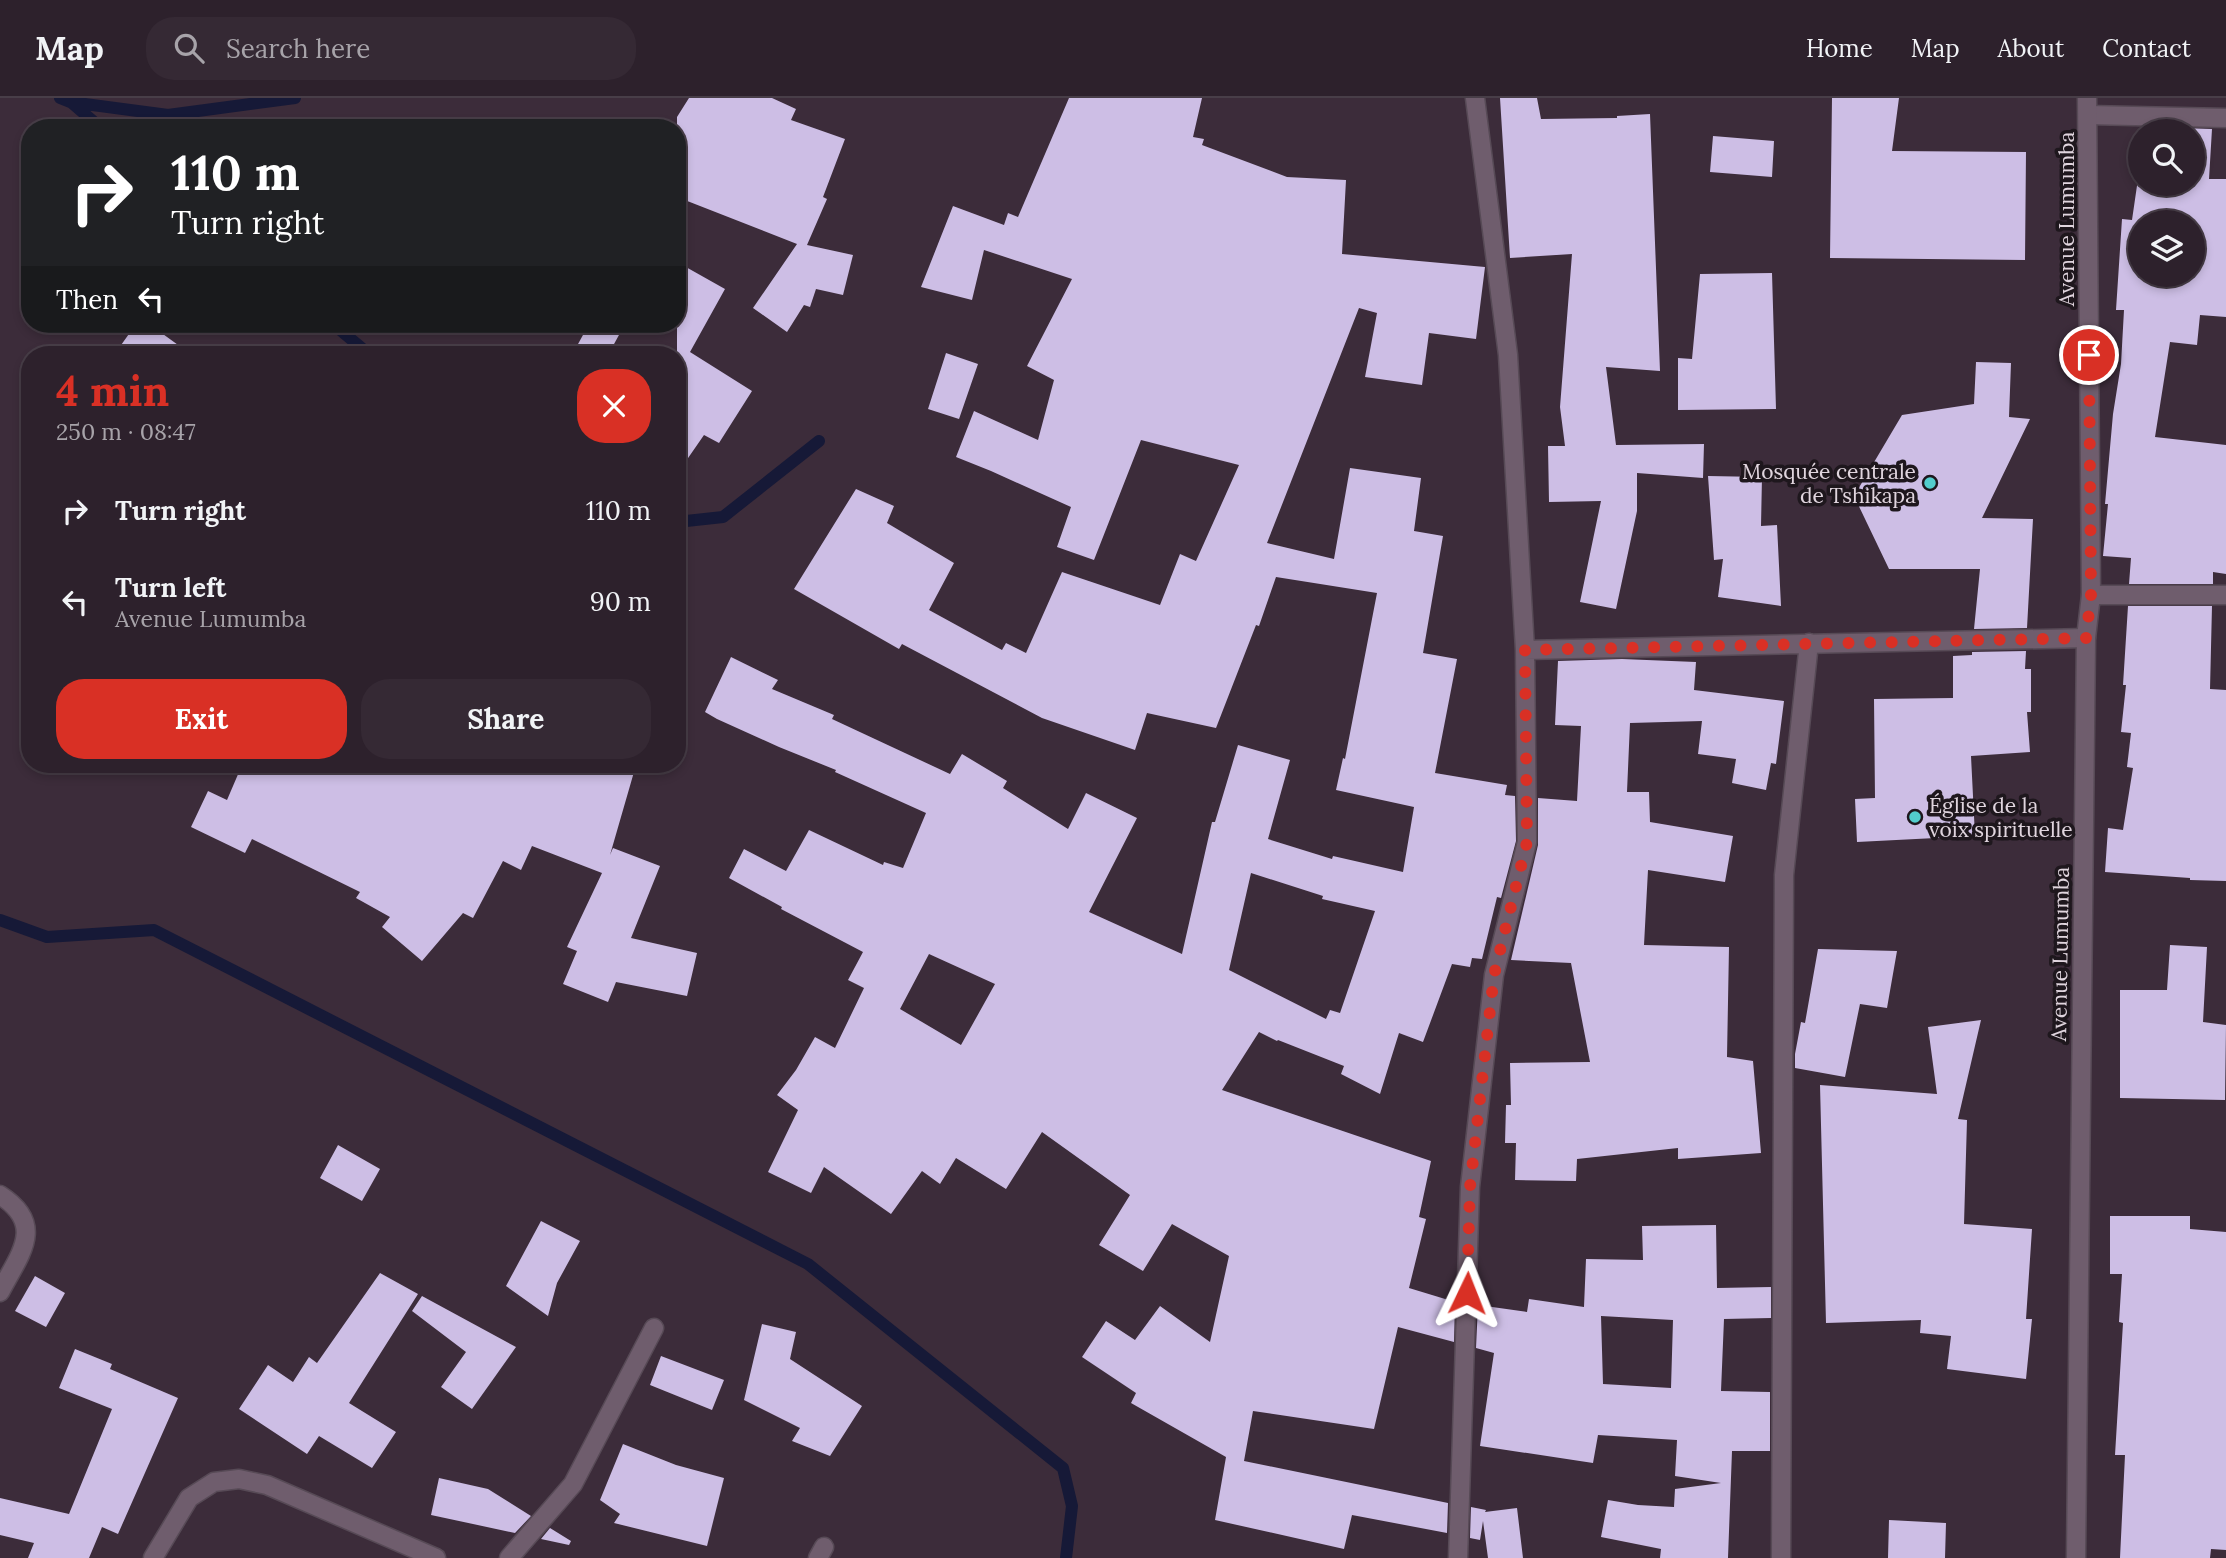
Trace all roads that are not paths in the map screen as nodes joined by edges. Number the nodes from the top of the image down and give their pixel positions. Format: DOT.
graph roads {
  1 [pos="1475,98"];
  2 [pos="2088,106"];
  3 [pos="2226,118"];
  4 [pos="2226,594"];
  5 [pos="2091,595"];
  6 [pos="2086,638"];
  7 [pos="1810,643"];
  8 [pos="1525,650"];
  9 [pos="0,1195"];
  10 [pos="0,1292"];
  11 [pos="654,1328"];
  12 [pos="153,1558"];
  13 [pos="436,1558"];
  14 [pos="509,1558"];
  15 [pos="1458,1558"];
  16 [pos="1781,1558"];
  17 [pos="2076,1558"];
  1 -- 8 [label="street"];
  2 -- 3 [label="street"];
  2 -- 5 [label="street, Avenue Lumumba"];
  4 -- 5 [label="street"];
  5 -- 6 [label="street, Avenue Lumumba"];
  6 -- 7 [label="street"];
  6 -- 17 [label="street, Avenue Lumumba"];
  7 -- 8 [label="street"];
  7 -- 16 [label="street"];
  8 -- 15 [label="street"];
  9 -- 10 [label="street"];
  11 -- 14 [label="street"];
  12 -- 13 [label="street"];
}
